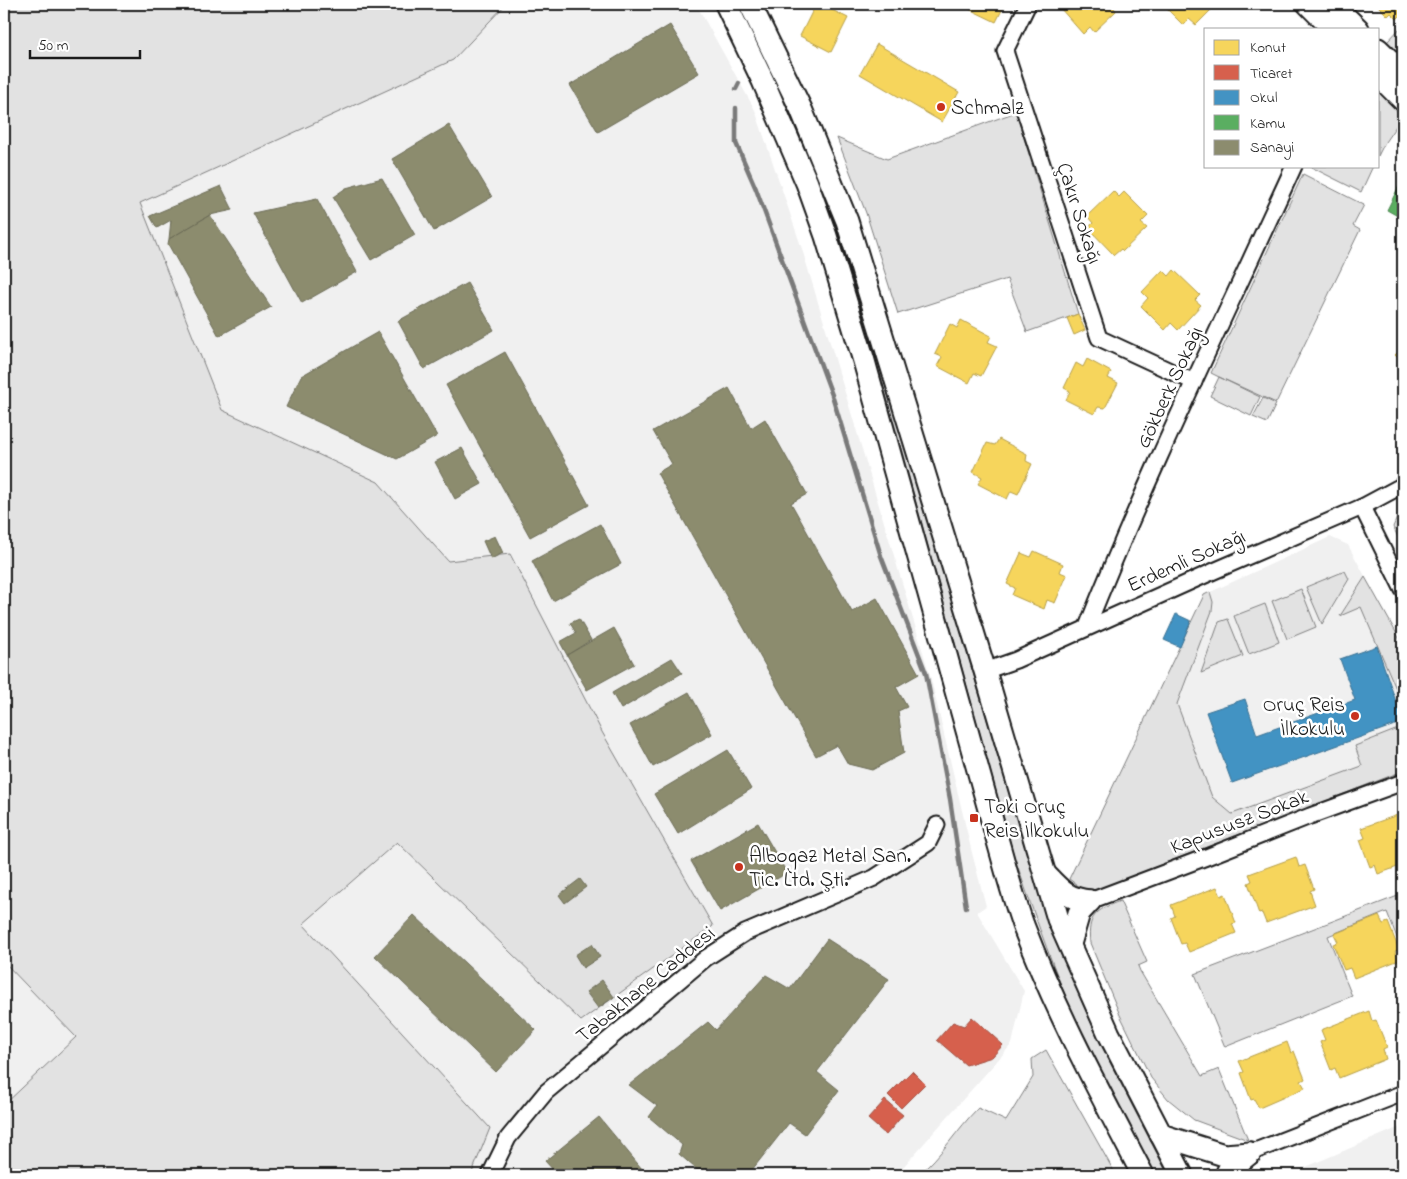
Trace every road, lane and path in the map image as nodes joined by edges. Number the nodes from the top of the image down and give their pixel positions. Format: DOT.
graph roads {
  1 [pos="726,4"];
  2 [pos="750,4"];
  3 [pos="1028,4"];
  4 [pos="1308,4"];
  5 [pos="1332,4"];
  6 [pos="1332,28"];
  7 [pos="1357,28"];
  8 [pos="1380,51"];
  9 [pos="1403,73"];
  10 [pos="1380,77"];
  11 [pos="1403,100"];
  12 [pos="1293,168"];
  13 [pos="1194,382"];
  14 [pos="1403,485"];
  15 [pos="1362,507"];
  16 [pos="1403,590"];
  17 [pos="1087,627"];
  18 [pos="985,671"];
  19 [pos="1403,782"];
  20 [pos="937,825"];
  21 [pos="1046,875"];
  22 [pos="1090,901"];
  23 [pos="1070,944"];
  24 [pos="1403,1093"];
  25 [pos="1161,1135"];
  26 [pos="1250,1154"];
  27 [pos="490,1175"];
  28 [pos="1143,1175"];
  29 [pos="1182,1175"];
  30 [pos="1226,1175"];
  1 -- 28 [label="main road"];
  2 -- 18 [label="main road"];
  3 -- 13 [label="street, Çakır Sokağı"];
  4 -- 6 [label="main road"];
  5 -- 7 [label="main road"];
  8 -- 9 [label="main road"];
  10 -- 11 [label="main road"];
  12 -- 13 [label="street, Gökberk Sokağı"];
  13 -- 17 [label="street, Gökberk Sokağı"];
  14 -- 15 [label="street, Erdemli Sokağı"];
  15 -- 16 [label="street"];
  15 -- 17 [label="street, Erdemli Sokağı"];
  17 -- 18 [label="street, Erdemli Sokağı"];
  18 -- 21 [label="main road"];
  19 -- 22 [label="street, Kapususz Sokak"];
  20 -- 27 [label="street, Tabakhane Caddesi"];
  21 -- 22 [label="main road"];
  21 -- 23 [label="main road"];
  22 -- 23 [label="main road"];
  23 -- 25 [label="main road"];
  24 -- 26 [label="street"];
  25 -- 26 [label="main road"];
  25 -- 29 [label="main road"];
  26 -- 30 [label="main road"];
}
